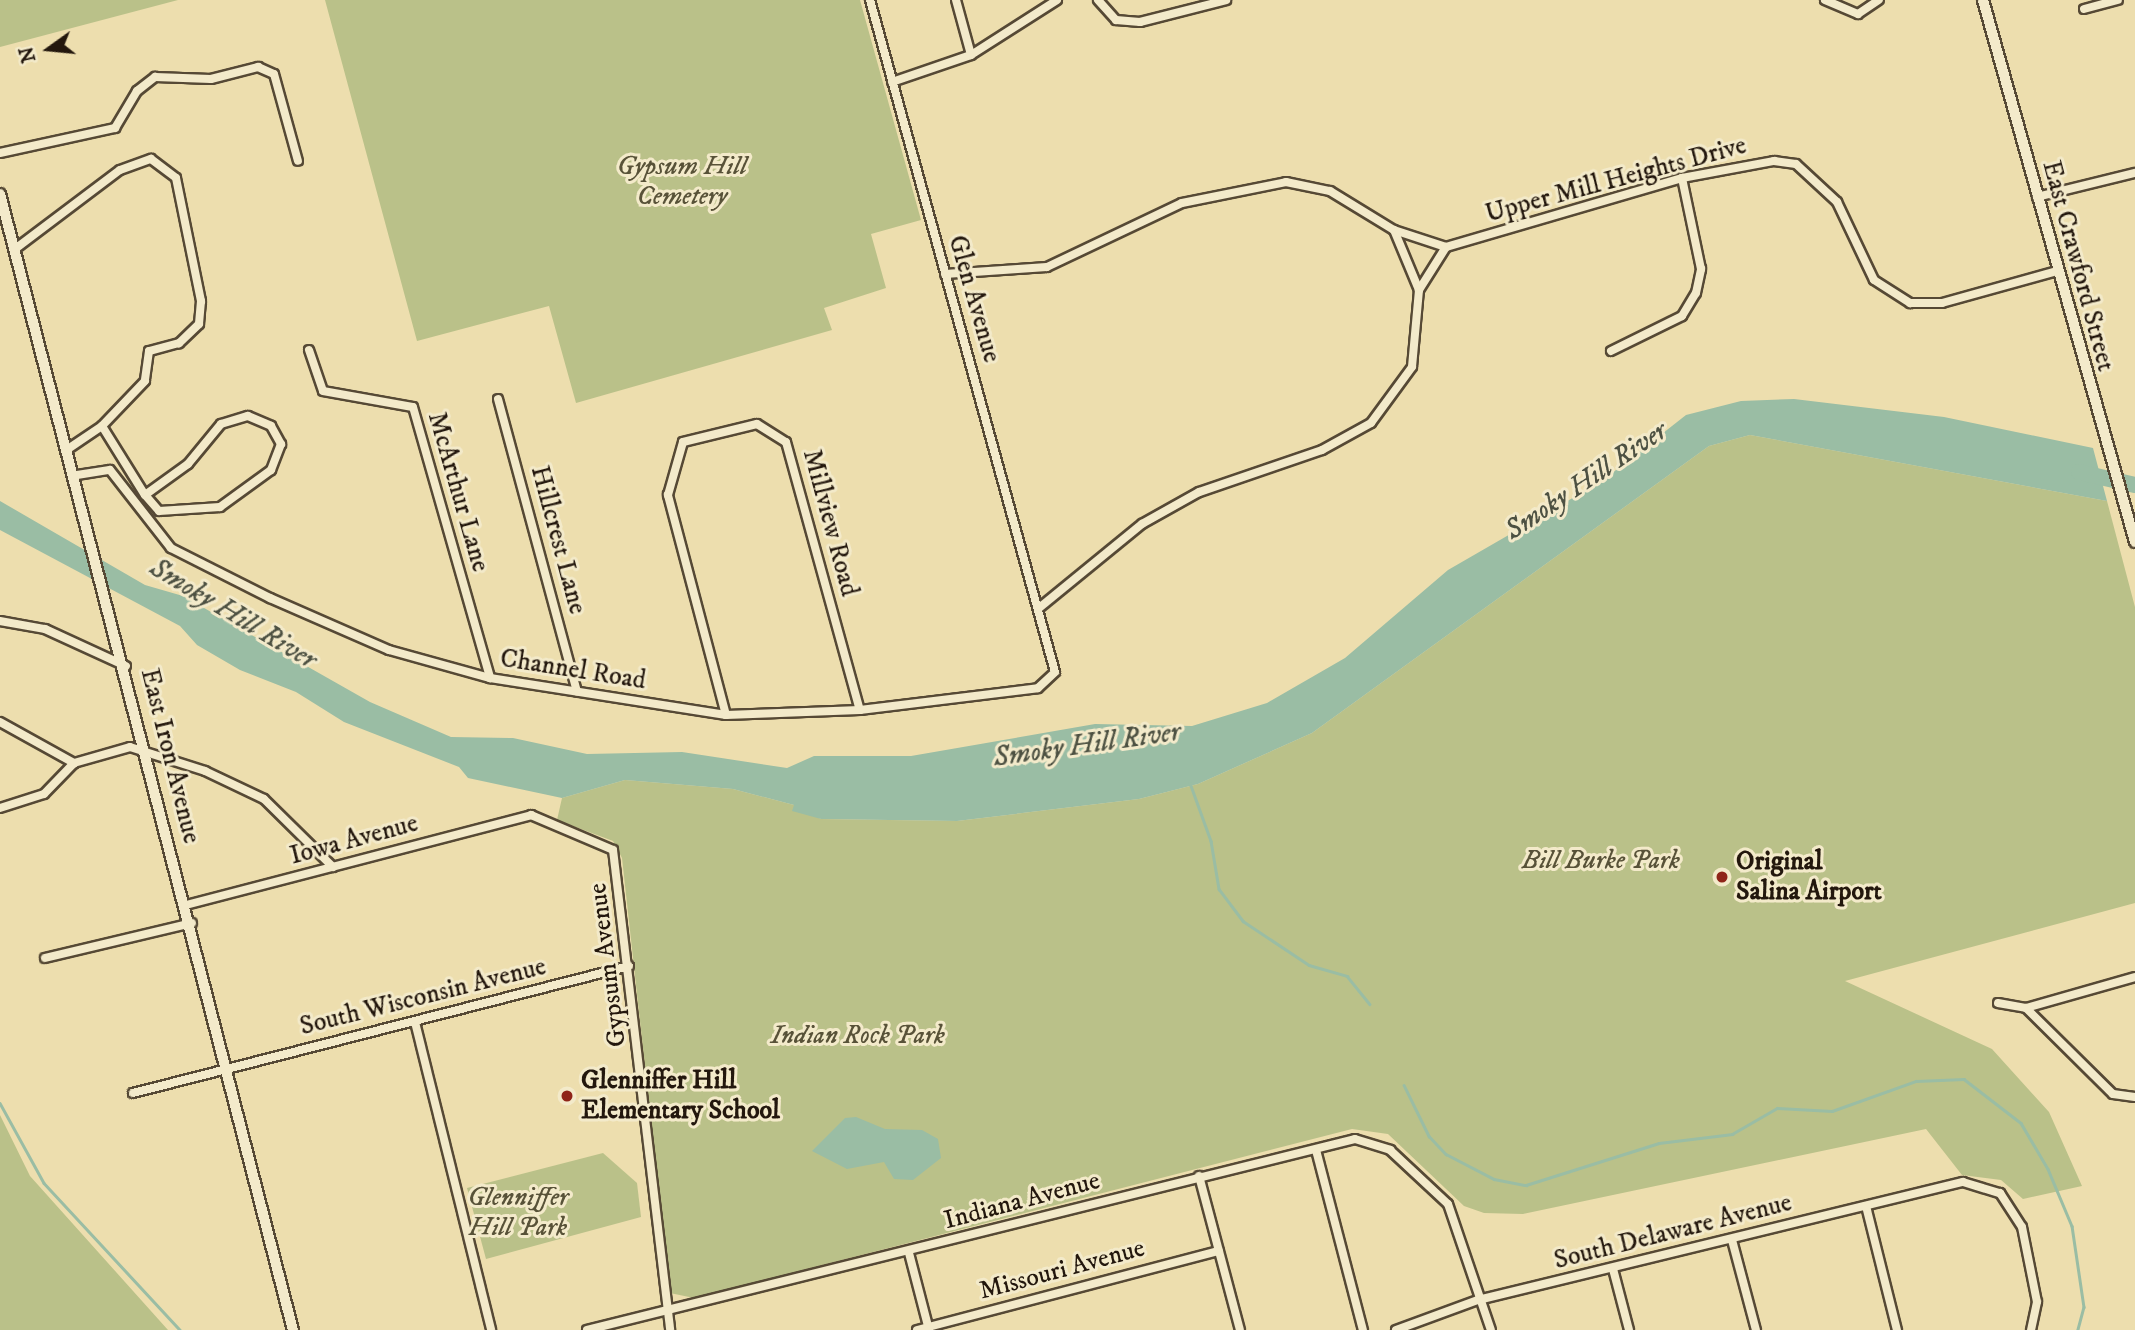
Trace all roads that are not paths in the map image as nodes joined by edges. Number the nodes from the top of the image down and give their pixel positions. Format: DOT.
graph roads {
  1 [pos="870,0"];
  2 [pos="956,0"];
  3 [pos="1057,0"];
  4 [pos="1098,0"];
  5 [pos="1226,0"];
  6 [pos="1825,0"];
  7 [pos="1879,0"];
  8 [pos="1983,0"];
  9 [pos="2118,0"];
  10 [pos="2084,9"];
  11 [pos="971,55"];
  12 [pos="892,82"];
  13 [pos="0,153"];
  14 [pos="299,161"];
  15 [pos="2135,173"];
  16 [pos="1682,178"];
  17 [pos="0,194"];
  18 [pos="2037,197"];
  19 [pos="1394,230"];
  20 [pos="1446,247"];
  21 [pos="15,249"];
  22 [pos="2057,271"];
  23 [pos="945,274"];
  24 [pos="1419,290"];
  25 [pos="309,350"];
  26 [pos="1611,351"];
  27 [pos="498,400"];
  28 [pos="102,426"];
  29 [pos="69,448"];
  30 [pos="77,475"];
  31 [pos="145,495"];
  32 [pos="2135,542"];
  33 [pos="1039,608"];
  34 [pos="0,621"];
  35 [pos="126,666"];
  36 [pos="490,678"];
  37 [pos="577,692"];
  38 [pos="860,710"];
  39 [pos="726,715"];
  40 [pos="0,722"];
  41 [pos="147,753"];
  42 [pos="74,763"];
  43 [pos="0,808"];
  44 [pos="531,815"];
  45 [pos="333,867"];
  46 [pos="186,905"];
  47 [pos="191,923"];
  48 [pos="45,958"];
  49 [pos="629,966"];
  50 [pos="2135,977"];
  51 [pos="1998,1003"];
  52 [pos="2026,1007"];
  53 [pos="415,1022"];
  54 [pos="227,1069"];
  55 [pos="133,1093"];
  56 [pos="2135,1097"];
  57 [pos="1316,1150"];
  58 [pos="1199,1177"];
  59 [pos="1866,1206"];
  60 [pos="1732,1240"];
  61 [pos="1219,1251"];
  62 [pos="909,1253"];
  63 [pos="1613,1269"];
  64 [pos="1478,1300"];
  65 [pos="668,1310"];
  66 [pos="929,1328"];
  67 [pos="293,1330"];
  68 [pos="491,1330"];
  69 [pos="587,1330"];
  70 [pos="670,1330"];
  71 [pos="916,1330"];
  72 [pos="1240,1330"];
  73 [pos="1363,1330"];
  74 [pos="1396,1330"];
  75 [pos="1491,1330"];
  76 [pos="1629,1330"];
  77 [pos="1756,1330"];
  78 [pos="1897,1330"];
  79 [pos="2031,1330"];
  1 -- 12 [label="street, Glen Avenue"];
  2 -- 11 [label="street"];
  3 -- 11 [label="street"];
  4 -- 5 [label="street"];
  6 -- 7 [label="street"];
  8 -- 18 [label="street, East Crawford Street"];
  9 -- 10 [label="street"];
  11 -- 12 [label="street"];
  12 -- 23 [label="street, Glen Avenue"];
  13 -- 14 [label="street"];
  15 -- 18 [label="street"];
  16 -- 20 [label="street, Upper Mill Heights Drive"];
  16 -- 22 [label="street, Upper Mill Heights Drive"];
  16 -- 26 [label="street"];
  17 -- 21 [label="street, East Iron Avenue"];
  18 -- 22 [label="street, East Crawford Street"];
  19 -- 20 [label="street"];
  19 -- 23 [label="street"];
  19 -- 24 [label="street"];
  20 -- 24 [label="street"];
  21 -- 28 [label="street"];
  21 -- 29 [label="street, East Iron Avenue"];
  22 -- 32 [label="street, East Crawford Street"];
  23 -- 33 [label="street, Glen Avenue"];
  24 -- 33 [label="street"];
  25 -- 36 [label="street, McArthur Lane"];
  27 -- 37 [label="street, Hillcrest Lane"];
  28 -- 29 [label="street"];
  28 -- 31 [label="street"];
  29 -- 30 [label="street, East Iron Avenue"];
  30 -- 35 [label="street, East Iron Avenue"];
  30 -- 36 [label="street, Channel Road"];
  31 -- 31 [label="street"];
  33 -- 38 [label="street, Channel Road"];
  34 -- 35 [label="street"];
  35 -- 41 [label="street, East Iron Avenue"];
  36 -- 37 [label="street, Channel Road"];
  37 -- 39 [label="street, Channel Road"];
  38 -- 39 [label="street, Channel Road"];
  38 -- 39 [label="street, Millview Road"];
  40 -- 42 [label="street"];
  41 -- 42 [label="street"];
  41 -- 45 [label="street"];
  41 -- 46 [label="street, East Iron Avenue"];
  42 -- 43 [label="street"];
  44 -- 45 [label="street, Iowa Avenue"];
  44 -- 49 [label="street, Gypsum Avenue"];
  45 -- 46 [label="street, Iowa Avenue"];
  46 -- 47 [label="street, East Iron Avenue"];
  47 -- 48 [label="street"];
  47 -- 54 [label="street, East Iron Avenue"];
  49 -- 53 [label="street, South Wisconsin Avenue"];
  49 -- 65 [label="street, Gypsum Avenue"];
  50 -- 52 [label="street"];
  51 -- 52 [label="street"];
  52 -- 56 [label="street"];
  53 -- 54 [label="street, South Wisconsin Avenue"];
  53 -- 68 [label="street"];
  54 -- 55 [label="street, South Wisconsin Avenue"];
  54 -- 67 [label="street, East Iron Avenue"];
  57 -- 58 [label="street, Indiana Avenue"];
  57 -- 64 [label="street, Indiana Avenue"];
  57 -- 73 [label="street"];
  58 -- 61 [label="street"];
  58 -- 62 [label="street, Indiana Avenue"];
  59 -- 60 [label="street, South Delaware Avenue"];
  59 -- 78 [label="street"];
  59 -- 79 [label="street, South Delaware Avenue"];
  60 -- 63 [label="street, South Delaware Avenue"];
  60 -- 77 [label="street"];
  61 -- 66 [label="street, Missouri Avenue"];
  61 -- 72 [label="street"];
  62 -- 65 [label="street, Indiana Avenue"];
  62 -- 66 [label="street"];
  63 -- 64 [label="street, South Delaware Avenue"];
  63 -- 76 [label="street"];
  64 -- 74 [label="street, South Delaware Avenue"];
  64 -- 75 [label="street"];
  65 -- 69 [label="street, Indiana Avenue"];
  65 -- 70 [label="street, Gypsum Avenue"];
  66 -- 71 [label="street, Missouri Avenue"];
}
